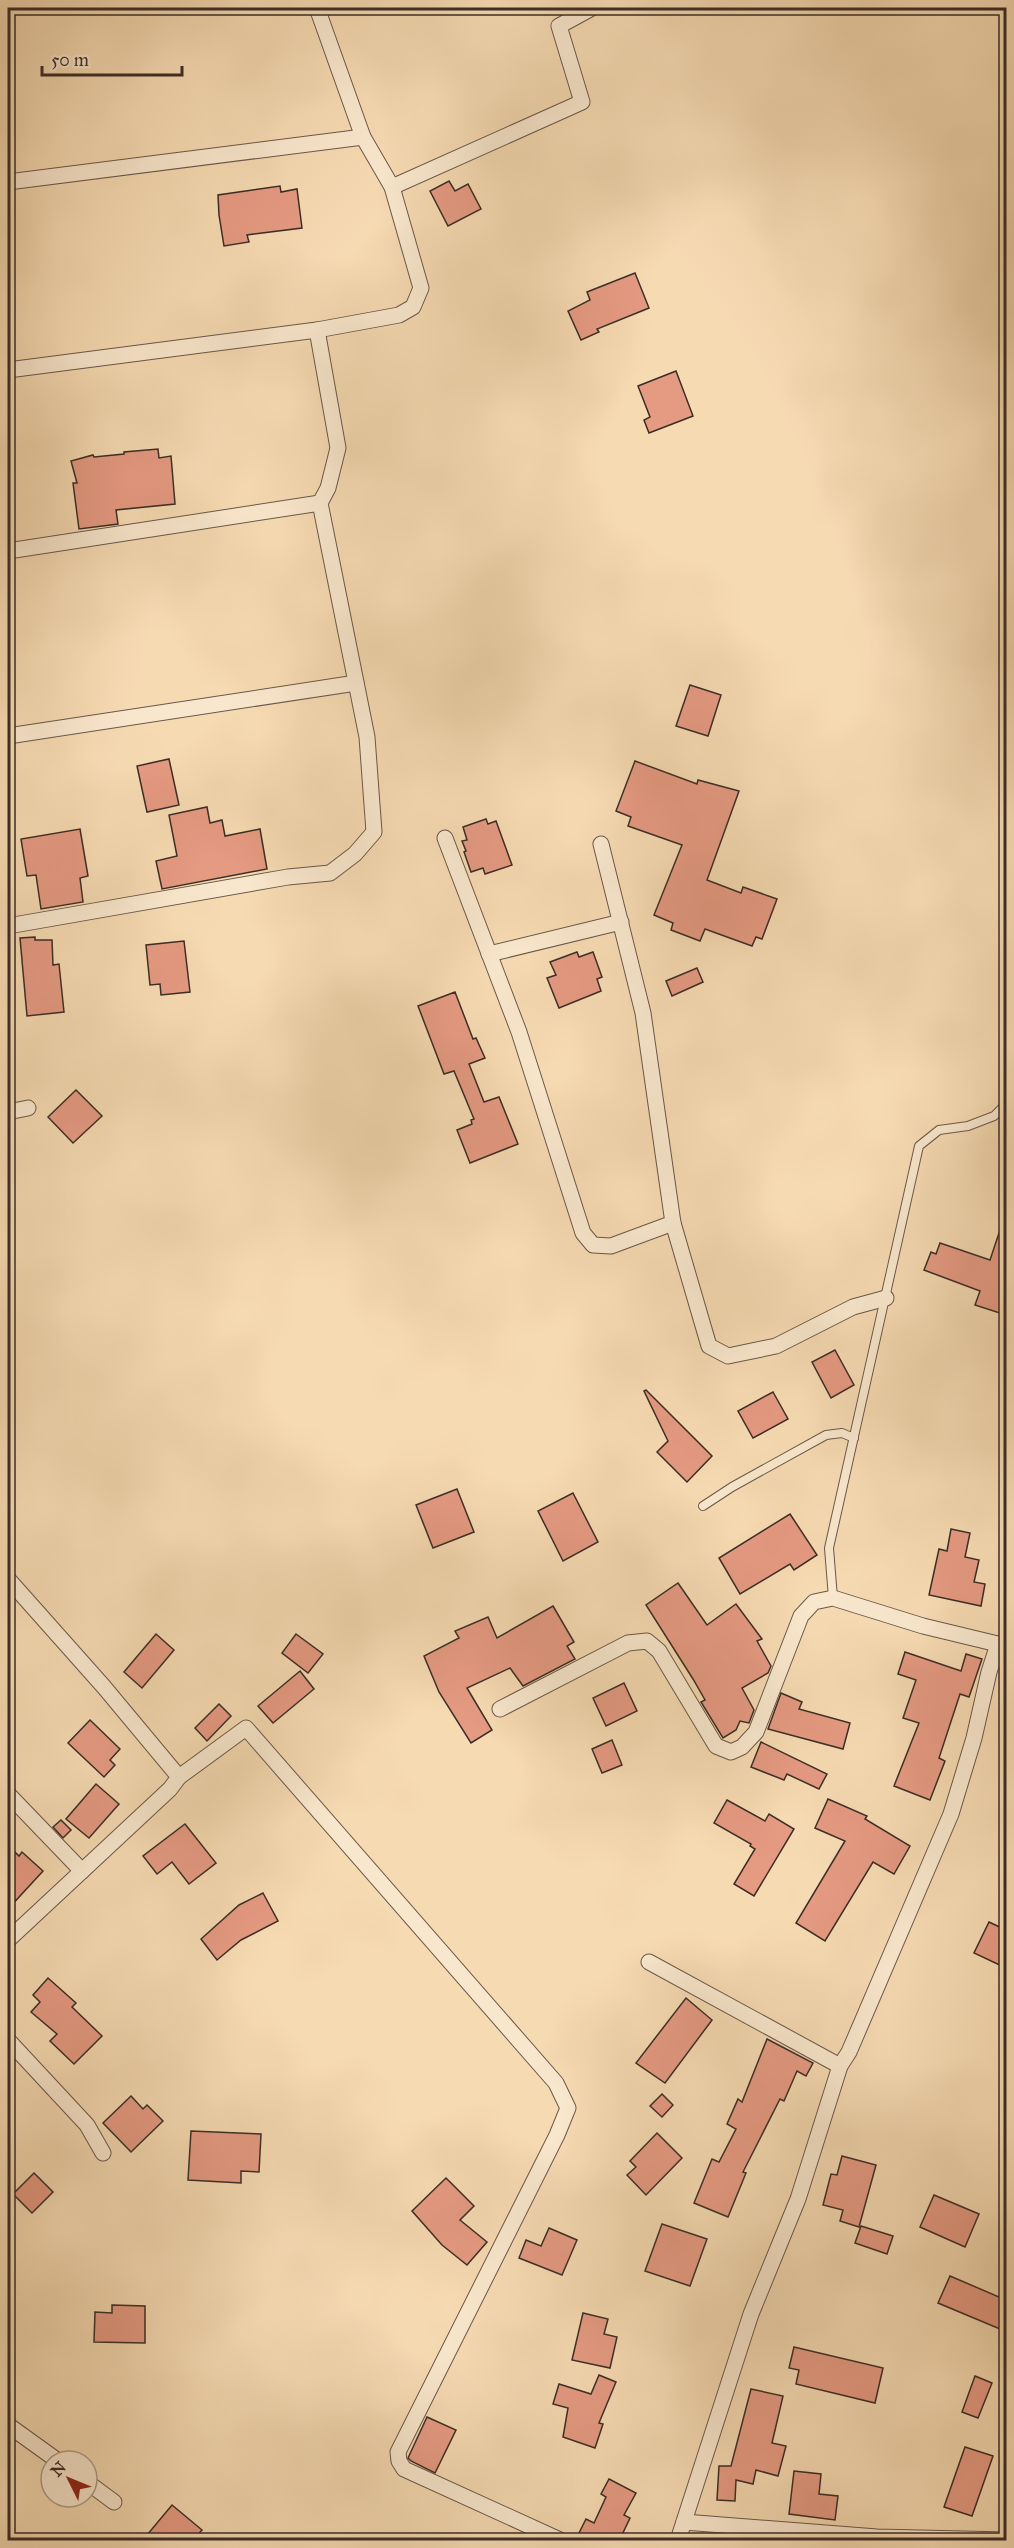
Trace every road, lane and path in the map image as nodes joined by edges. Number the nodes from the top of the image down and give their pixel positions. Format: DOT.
graph roads {
  1 [pos="317,8"];
  2 [pos="592,8"];
  3 [pos="363,137"];
  4 [pos="8,182"];
  5 [pos="392,186"];
  6 [pos="317,330"];
  7 [pos="8,370"];
  8 [pos="320,503"];
  9 [pos="8,551"];
  10 [pos="356,683"];
  11 [pos="8,736"];
  12 [pos="445,838"];
  13 [pos="602,844"];
  14 [pos="621,922"];
  15 [pos="8,926"];
  16 [pos="489,954"];
  17 [pos="1006,1104"];
  18 [pos="28,1108"];
  19 [pos="8,1112"];
  20 [pos="673,1223"];
  21 [pos="885,1298"];
  22 [pos="854,1438"];
  23 [pos="703,1506"];
  24 [pos="8,1579"];
  25 [pos="833,1598"];
  26 [pos="1002,1645"];
  27 [pos="500,1709"];
  28 [pos="179,1777"];
  29 [pos="8,1794"];
  30 [pos="82,1871"];
  31 [pos="8,1940"];
  32 [pos="649,1962"];
  33 [pos="8,2040"];
  34 [pos="840,2066"];
  35 [pos="103,2152"];
  36 [pos="8,2425"];
  37 [pos="41,2449"];
  38 [pos="99,2491"];
  39 [pos="114,2502"];
  40 [pos="684,2522"];
  41 [pos="1006,2540"];
  42 [pos="560,2541"];
  43 [pos="678,2541"];
  1 -- 3 [label="street"];
  2 -- 5 [label="street"];
  3 -- 4 [label="street"];
  3 -- 5 [label="street"];
  5 -- 6 [label="street"];
  6 -- 7 [label="street"];
  6 -- 8 [label="street"];
  8 -- 9 [label="street"];
  8 -- 10 [label="street"];
  10 -- 11 [label="street"];
  10 -- 15 [label="street"];
  12 -- 16 [label="street"];
  13 -- 14 [label="street"];
  14 -- 16 [label="street"];
  14 -- 20 [label="street"];
  16 -- 20 [label="street"];
  17 -- 21 [label="lane"];
  18 -- 19 [label="street"];
  20 -- 21 [label="street"];
  21 -- 22 [label="lane"];
  22 -- 23 [label="lane"];
  22 -- 25 [label="lane"];
  24 -- 28 [label="street"];
  25 -- 26 [label="street"];
  25 -- 27 [label="street"];
  26 -- 34 [label="street"];
  28 -- 30 [label="street"];
  28 -- 42 [label="street"];
  29 -- 30 [label="street"];
  30 -- 31 [label="street"];
  32 -- 34 [label="street"];
  33 -- 35 [label="street"];
  34 -- 40 [label="street"];
  36 -- 37 [label="street"];
  38 -- 39 [label="street"];
  40 -- 41 [label="street"];
  40 -- 43 [label="street"];
}
